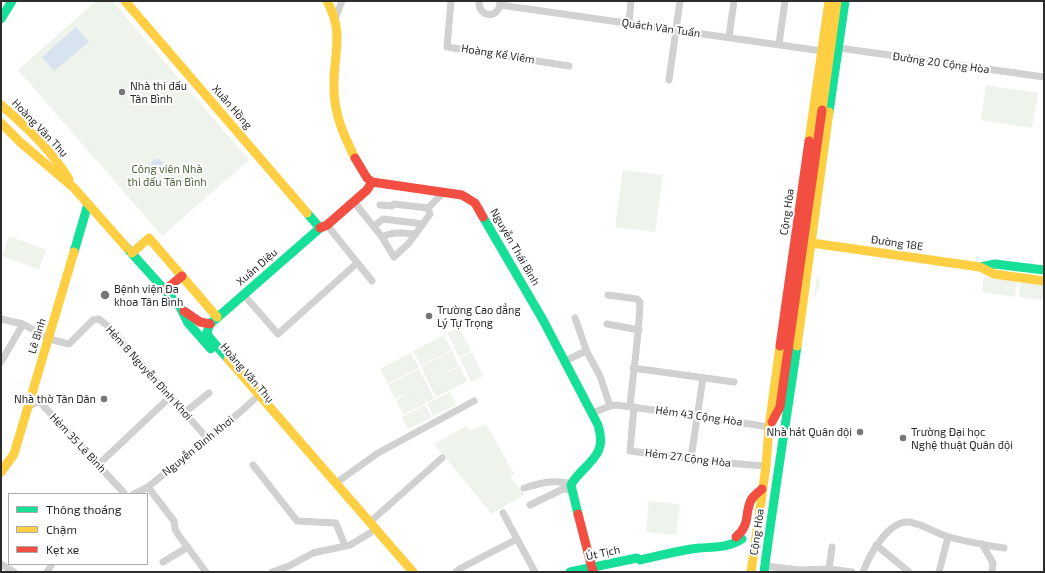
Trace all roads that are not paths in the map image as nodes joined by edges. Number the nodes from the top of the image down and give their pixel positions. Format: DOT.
graph roads {
  1 [pos="125,1"];
  2 [pos="327,1"];
  3 [pos="342,1"];
  4 [pos="452,1"];
  5 [pos="479,1"];
  6 [pos="632,1"];
  7 [pos="680,1"];
  8 [pos="734,1"];
  9 [pos="785,1"];
  10 [pos="829,1"];
  11 [pos="837,1"];
  12 [pos="845,1"];
  13 [pos="8,2"];
  14 [pos="500,3"];
  15 [pos="1,19"];
  16 [pos="334,19"];
  17 [pos="629,24"];
  18 [pos="676,30"];
  19 [pos="729,38"];
  20 [pos="779,44"];
  21 [pos="839,48"];
  22 [pos="822,50"];
  23 [pos="569,66"];
  24 [pos="1044,77"];
  25 [pos="669,80"];
  26 [pos="3,105"];
  27 [pos="1,123"];
  28 [pos="372,182"];
  29 [pos="74,188"];
  30 [pos="444,192"];
  31 [pos="354,202"];
  32 [pos="88,204"];
  33 [pos="380,205"];
  34 [pos="428,208"];
  35 [pos="423,224"];
  36 [pos="323,226"];
  37 [pos="374,226"];
  38 [pos="416,234"];
  39 [pos="382,237"];
  40 [pos="803,242"];
  41 [pos="132,253"];
  42 [pos="357,263"];
  43 [pos="980,267"];
  44 [pos="1044,270"];
  45 [pos="182,276"];
  46 [pos="372,281"];
  47 [pos="1044,281"];
  48 [pos="165,290"];
  49 [pos="243,294"];
  50 [pos="608,296"];
  51 [pos="180,307"];
  52 [pos="217,317"];
  53 [pos="575,318"];
  54 [pos="1,319"];
  55 [pos="23,324"];
  56 [pos="210,324"];
  57 [pos="607,324"];
  58 [pos="639,330"];
  59 [pos="49,339"];
  60 [pos="586,351"];
  61 [pos="565,361"];
  62 [pos="1,362"];
  63 [pos="633,368"];
  64 [pos="704,378"];
  65 [pos="734,382"];
  66 [pos="209,393"];
  67 [pos="170,397"];
  68 [pos="257,397"];
  69 [pos="474,401"];
  70 [pos="29,406"];
  71 [pos="610,406"];
  72 [pos="632,407"];
  73 [pos="780,407"];
  74 [pos="268,411"];
  75 [pos="184,413"];
  76 [pos="592,413"];
  77 [pos="698,416"];
  78 [pos="786,424"];
  79 [pos="769,427"];
  80 [pos="207,438"];
  81 [pos="442,458"];
  82 [pos="691,458"];
  83 [pos="98,465"];
  84 [pos="253,465"];
  85 [pos="766,466"];
  86 [pos="1,472"];
  87 [pos="336,483"];
  88 [pos="148,487"];
  89 [pos="571,487"];
  90 [pos="524,488"];
  91 [pos="762,489"];
  92 [pos="123,493"];
  93 [pos="136,493"];
  94 [pos="530,505"];
  95 [pos="503,512"];
  96 [pos="370,522"];
  97 [pos="370,533"];
  98 [pos="948,537"];
  99 [pos="739,538"];
  100 [pos="517,539"];
  101 [pos="755,539"];
  102 [pos="768,540"];
  103 [pos="982,544"];
  104 [pos="876,545"];
  105 [pos="345,546"];
  106 [pos="188,547"];
  107 [pos="832,547"];
  108 [pos="1004,548"];
  109 [pos="640,560"];
  110 [pos="163,562"];
  111 [pos="1,564"];
  112 [pos="829,568"];
  113 [pos="764,569"];
  114 [pos="593,570"];
  115 [pos="819,570"];
  116 [pos="906,571"];
  117 [pos="14,572"];
  118 [pos="206,572"];
  119 [pos="272,572"];
  120 [pos="404,572"];
  121 [pos="413,572"];
  122 [pos="456,572"];
  123 [pos="535,572"];
  124 [pos="570,572"];
  125 [pos="602,572"];
  126 [pos="751,572"];
  127 [pos="852,572"];
  128 [pos="863,572"];
  129 [pos="939,572"];
  130 [pos="992,572"];
  1 -- 36 [label="main road, Xuân Hồng"];
  2 -- 16 [label="main road"];
  3 -- 16 [label="street"];
  4 -- 23 [label="street, Hoàng Kế Viêm"];
  5 -- 14 [label="street"];
  6 -- 17 [label="street"];
  7 -- 18 [label="street"];
  8 -- 19 [label="street"];
  9 -- 20 [label="street"];
  10 -- 22 [label="main road, Cộng Hòa"];
  11 -- 40 [label="main road, Cộng Hòa"];
  12 -- 21 [label="main road, Cộng Hòa"];
  13 -- 15 [label="main road"];
  14 -- 17 [label="street, Quách Văn Tuấn"];
  16 -- 28 [label="main road"];
  17 -- 18 [label="street, Quách Văn Tuấn"];
  18 -- 19 [label="street, Quách Văn Tuấn"];
  18 -- 25 [label="street"];
  19 -- 20 [label="street, Quách Văn Tuấn"];
  20 -- 22 [label="street, Quách Văn Tuấn"];
  21 -- 24 [label="street, Đường 20 Cộng Hòa"];
  21 -- 40 [label="main road, Cộng Hòa"];
  22 -- 40 [label="main road, Cộng Hòa"];
  26 -- 29 [label="main road, Hoàng Văn Thụ"];
  27 -- 29 [label="main road, Hoàng Văn Thụ"];
  28 -- 30 [label="main road, Nguyễn Thái Bình"];
  28 -- 31 [label="main road, Xuân Diệu"];
  28 -- 36 [label="main road, Xuân Diệu"];
  29 -- 32 [label="main road, Hoàng Văn Thụ"];
  30 -- 34 [label="street"];
  30 -- 61 [label="main road, Nguyễn Thái Bình"];
  31 -- 36 [label="main road, Xuân Diệu"];
  31 -- 37 [label="street"];
  32 -- 41 [label="main road, Hoàng Văn Thụ"];
  32 -- 59 [label="main road, Lê Bình"];
  33 -- 34 [label="street"];
  34 -- 35 [label="street"];
  35 -- 37 [label="street"];
  35 -- 38 [label="street"];
  36 -- 42 [label="street"];
  36 -- 49 [label="main road, Xuân Diệu"];
  37 -- 39 [label="street"];
  38 -- 39 [label="street"];
  38 -- 39 [label="street"];
  40 -- 43 [label="main road, Đường 18E"];
  40 -- 73 [label="main road, Cộng Hòa"];
  40 -- 78 [label="main road, Cộng Hòa"];
  40 -- 79 [label="main road, Cộng Hòa"];
  41 -- 45 [label="main road"];
  41 -- 48 [label="main road, Hoàng Văn Thụ"];
  42 -- 46 [label="street"];
  42 -- 49 [label="street"];
  43 -- 44 [label="main road, Đường 18E"];
  43 -- 47 [label="main road, Đường 18E"];
  45 -- 48 [label="main road"];
  45 -- 52 [label="main road"];
  48 -- 51 [label="main road, Hoàng Văn Thụ"];
  49 -- 52 [label="main road, Xuân Diệu"];
  50 -- 58 [label="street"];
  51 -- 56 [label="main road"];
  51 -- 68 [label="main road, Hoàng Văn Thụ"];
  52 -- 56 [label="main road, Xuân Diệu"];
  53 -- 60 [label="street"];
  54 -- 55 [label="street"];
  55 -- 59 [label="street"];
  55 -- 62 [label="street"];
  56 -- 68 [label="main road, Hoàng Văn Thụ"];
  57 -- 58 [label="street"];
  58 -- 63 [label="street"];
  59 -- 67 [label="street, Hẻm 8 Nguyễn Đình Khơi"];
  59 -- 70 [label="main road, Lê Bình"];
  60 -- 61 [label="street"];
  60 -- 71 [label="street"];
  61 -- 76 [label="main road, Nguyễn Thái Bình"];
  63 -- 64 [label="street"];
  63 -- 72 [label="street"];
  64 -- 65 [label="street"];
  64 -- 77 [label="street"];
  66 -- 75 [label="street"];
  67 -- 75 [label="street, Hẻm 8 Nguyễn Đình Khơi"];
  67 -- 83 [label="street"];
  68 -- 74 [label="main road, Hoàng Văn Thụ"];
  68 -- 80 [label="street, Nguyễn Đình Khơi"];
  69 -- 87 [label="street"];
  70 -- 83 [label="street, Hẻm 35 Lê Bình"];
  70 -- 86 [label="main road, Lê Bình"];
  71 -- 72 [label="street, Hẻm 43 Cộng Hòa"];
  71 -- 76 [label="street, Hẻm 43 Cộng Hòa"];
  72 -- 77 [label="street, Hẻm 43 Cộng Hòa"];
  72 -- 82 [label="street, Hẻm 27 Cộng Hòa"];
  73 -- 78 [label="main road, Cộng Hòa"];
  73 -- 79 [label="main road, Cộng Hòa"];
  74 -- 87 [label="main road, Hoàng Văn Thụ"];
  74 -- 97 [label="main road, Hoàng Văn Thụ"];
  75 -- 80 [label="street, Hẻm 8 Nguyễn Đình Khơi"];
  76 -- 89 [label="main road, Nguyễn Thái Bình"];
  77 -- 79 [label="street, Hẻm 43 Cộng Hòa"];
  77 -- 82 [label="street"];
  78 -- 102 [label="main road, Cộng Hòa"];
  79 -- 85 [label="main road, Cộng Hòa"];
  80 -- 88 [label="street, Nguyễn Đình Khơi"];
  81 -- 96 [label="street"];
  82 -- 85 [label="street, Hẻm 27 Cộng Hòa"];
  83 -- 92 [label="street, Hẻm 35 Lê Bình"];
  84 -- 105 [label="street"];
  85 -- 91 [label="main road, Cộng Hòa"];
  87 -- 96 [label="main road, Hoàng Văn Thụ"];
  88 -- 93 [label="street, Nguyễn Đình Khơi"];
  88 -- 106 [label="street"];
  89 -- 90 [label="street"];
  89 -- 94 [label="street"];
  89 -- 114 [label="main road"];
  91 -- 99 [label="main road"];
  91 -- 101 [label="main road, Cộng Hòa"];
  95 -- 100 [label="street"];
  96 -- 121 [label="main road, Hoàng Văn Thụ"];
  97 -- 105 [label="street"];
  97 -- 120 [label="main road, Hoàng Văn Thụ"];
  98 -- 103 [label="street"];
  98 -- 104 [label="street"];
  98 -- 129 [label="street"];
  99 -- 101 [label="main road, Út Tịch"];
  99 -- 109 [label="main road, Út Tịch"];
  100 -- 122 [label="street"];
  100 -- 123 [label="street"];
  101 -- 102 [label="main road, Út Tịch"];
  101 -- 126 [label="main road, Cộng Hòa"];
  102 -- 113 [label="main road, Cộng Hòa"];
  103 -- 108 [label="street"];
  103 -- 130 [label="street"];
  104 -- 116 [label="street"];
  104 -- 128 [label="street"];
  105 -- 119 [label="street"];
  106 -- 110 [label="street"];
  106 -- 118 [label="street"];
  107 -- 112 [label="street"];
  109 -- 114 [label="main road, Út Tịch"];
  109 -- 125 [label="main road, Út Tịch"];
  111 -- 117 [label="street"];
  112 -- 115 [label="street"];
  112 -- 127 [label="street"];
  113 -- 115 [label="street"];
  114 -- 124 [label="main road, Út Tịch"];
}
